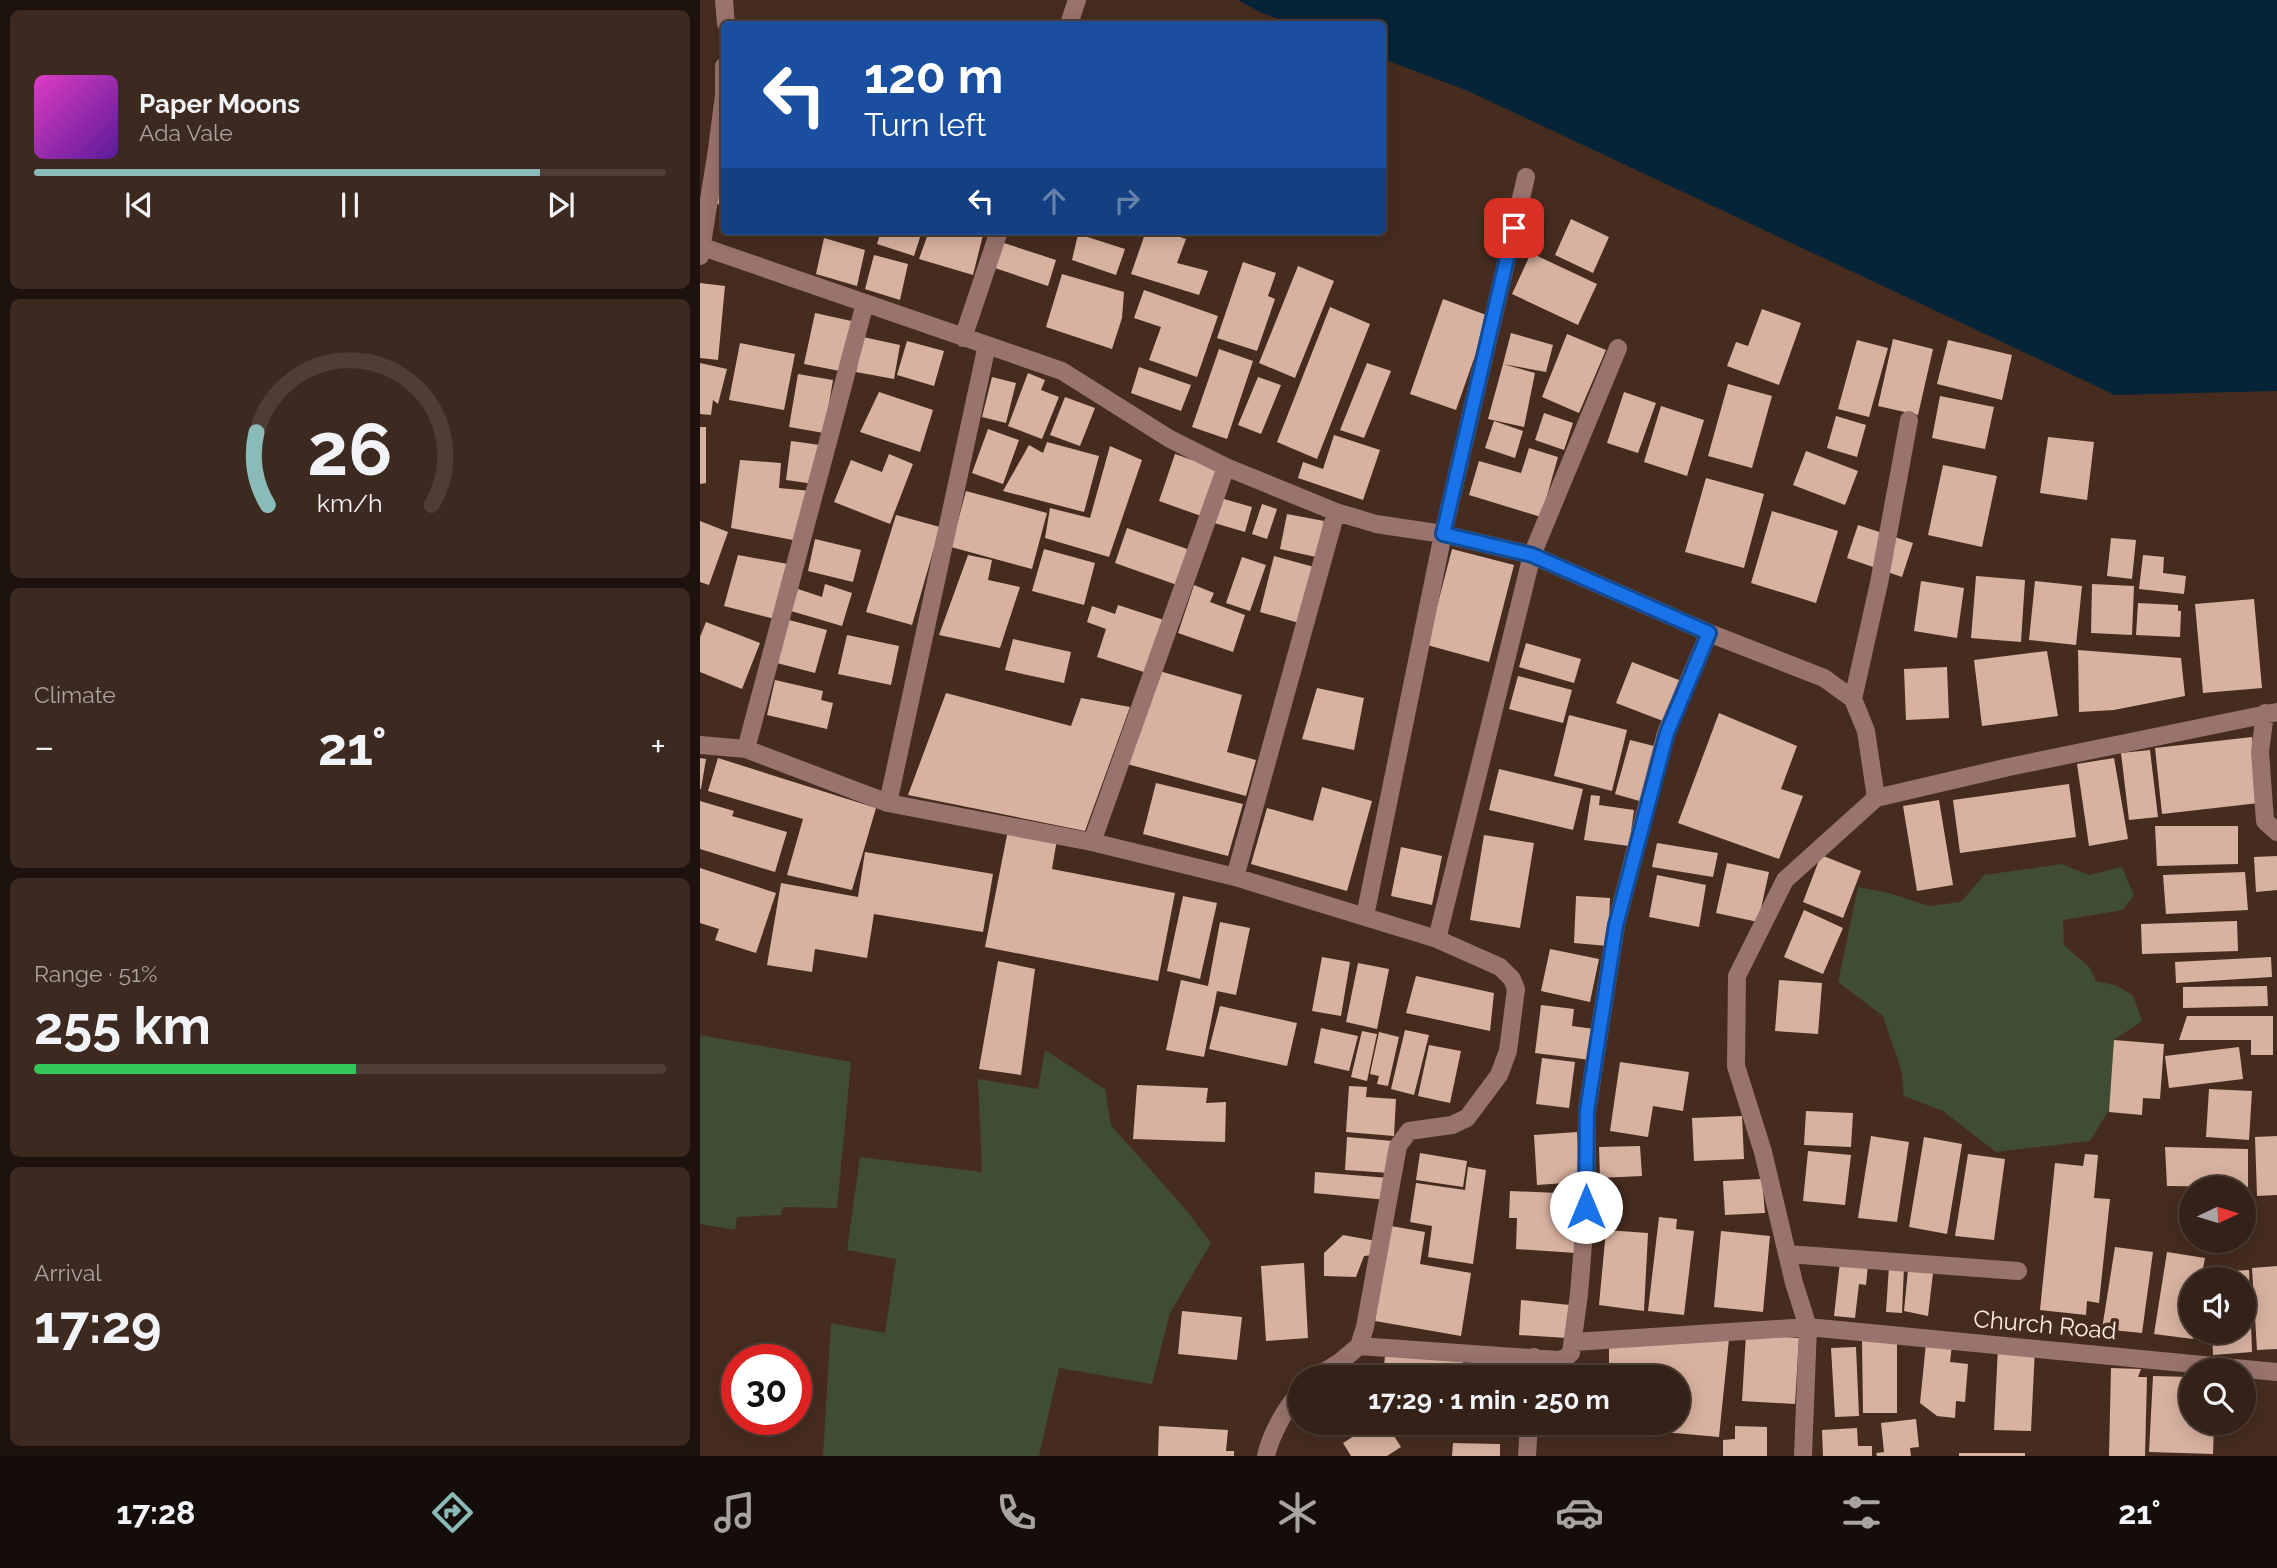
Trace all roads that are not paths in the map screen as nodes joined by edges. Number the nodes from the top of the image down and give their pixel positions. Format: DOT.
graph roads {
  1 [pos="724,0"];
  2 [pos="1077,0"];
  3 [pos="726,21"];
  4 [pos="1070,21"];
  5 [pos="721,115"];
  6 [pos="1526,177"];
  7 [pos="998,235"];
  8 [pos="701,250"];
  9 [pos="865,303"];
  10 [pos="963,338"];
  11 [pos="987,345"];
  12 [pos="1618,348"];
  13 [pos="1909,420"];
  14 [pos="1226,467"];
  15 [pos="1336,512"];
  16 [pos="1443,534"];
  17 [pos="1532,555"];
  18 [pos="1709,633"];
  19 [pos="1853,699"];
  20 [pos="2271,713"];
  21 [pos="700,745"];
  22 [pos="746,749"];
  23 [pos="1876,798"];
  24 [pos="888,803"];
  25 [pos="2277,832"];
  26 [pos="1092,842"];
  27 [pos="1235,877"];
  28 [pos="1365,916"];
  29 [pos="1437,939"];
  30 [pos="1787,1254"];
  31 [pos="2018,1271"];
  32 [pos="1808,1326"];
  33 [pos="1574,1342"];
  34 [pos="1359,1346"];
  35 [pos="1534,1357"];
  36 [pos="1335,1365"];
  37 [pos="1534,1365"];
  38 [pos="2277,1372"];
  39 [pos="1288,1407"];
  40 [pos="1529,1435"];
  41 [pos="1266,1456"];
  42 [pos="1527,1456"];
  43 [pos="1803,1456"];
  1 -- 3 [label="street"];
  2 -- 4 [label="street"];
  5 -- 8 [label="street"];
  6 -- 16 [label="street"];
  7 -- 10 [label="street"];
  8 -- 9 [label="street"];
  9 -- 10 [label="street"];
  9 -- 22 [label="street"];
  10 -- 11 [label="street"];
  11 -- 14 [label="street"];
  11 -- 24 [label="street"];
  12 -- 17 [label="street"];
  13 -- 19 [label="street"];
  14 -- 15 [label="street"];
  14 -- 26 [label="street"];
  15 -- 16 [label="street"];
  15 -- 27 [label="street"];
  16 -- 17 [label="street"];
  16 -- 28 [label="street"];
  17 -- 18 [label="street"];
  17 -- 29 [label="street"];
  18 -- 19 [label="street"];
  18 -- 33 [label="street"];
  19 -- 23 [label="street"];
  20 -- 23 [label="street"];
  20 -- 25 [label="street"];
  21 -- 22 [label="street"];
  22 -- 24 [label="street"];
  23 -- 30 [label="street"];
  24 -- 26 [label="street"];
  26 -- 27 [label="street"];
  27 -- 28 [label="street"];
  28 -- 29 [label="street"];
  29 -- 34 [label="street"];
  30 -- 31 [label="street"];
  30 -- 32 [label="street"];
  32 -- 33 [label="street, Church Road"];
  32 -- 38 [label="street, Church Road"];
  32 -- 43 [label="street"];
  33 -- 35 [label="street"];
  34 -- 35 [label="street"];
  34 -- 36 [label="street"];
  35 -- 37 [label="street"];
  39 -- 41 [label="street"];
  40 -- 42 [label="street"];
}
